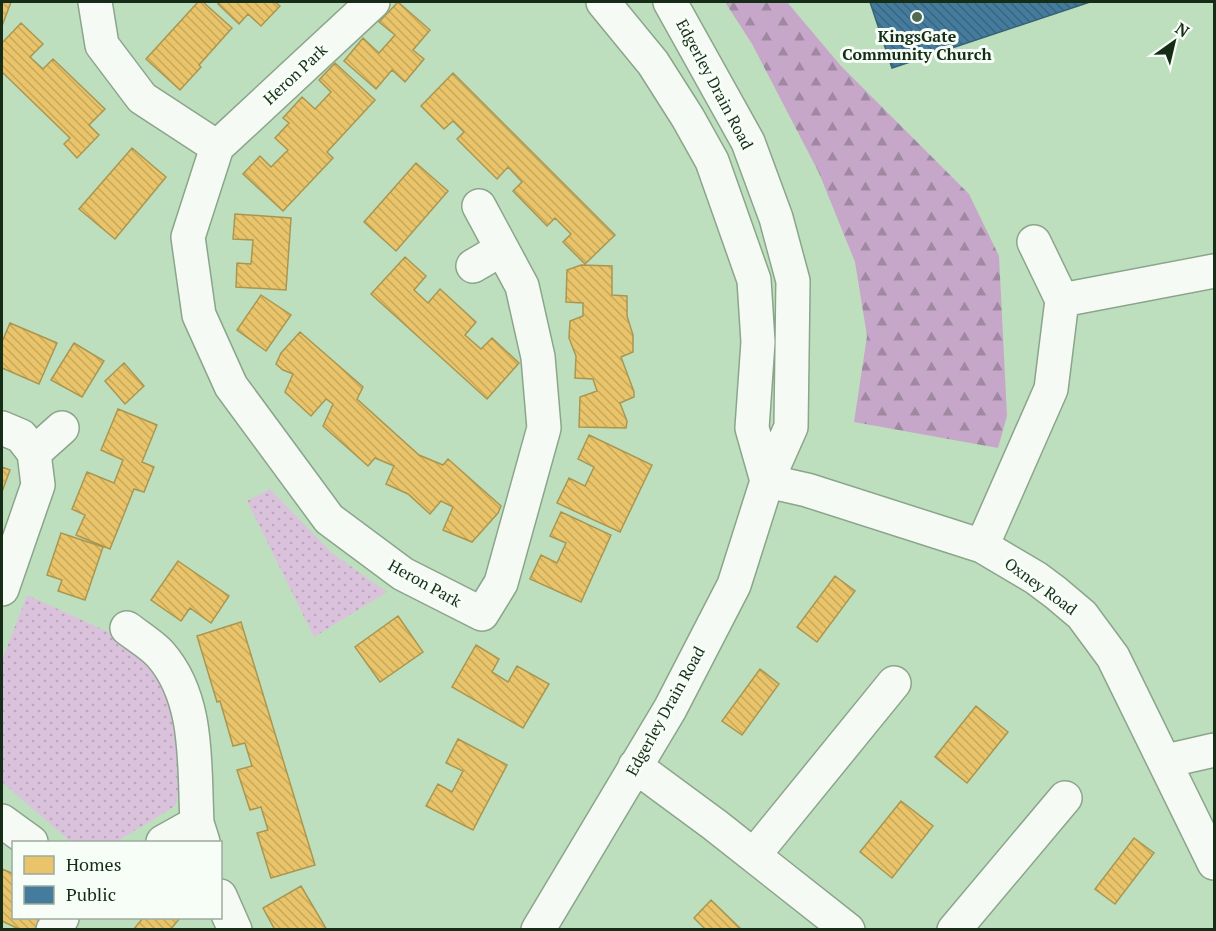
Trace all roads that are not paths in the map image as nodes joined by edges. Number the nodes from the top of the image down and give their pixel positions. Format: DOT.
graph roads {
  1 [pos="95,2"];
  2 [pos="373,2"];
  3 [pos="603,2"];
  4 [pos="670,2"];
  5 [pos="217,147"];
  6 [pos="479,206"];
  7 [pos="1035,242"];
  8 [pos="502,249"];
  9 [pos="473,266"];
  10 [pos="1215,271"];
  11 [pos="1062,300"];
  12 [pos="2,428"];
  13 [pos="62,428"];
  14 [pos="34,453"];
  15 [pos="767,481"];
  16 [pos="982,546"];
  17 [pos="2,589"];
  18 [pos="126,628"];
  19 [pos="894,683"];
  20 [pos="1215,750"];
  21 [pos="1166,761"];
  22 [pos="635,766"];
  23 [pos="1065,798"];
  24 [pos="2,821"];
  25 [pos="200,833"];
  26 [pos="28,841"];
  27 [pos="170,841"];
  28 [pos="754,855"];
  29 [pos="1215,864"];
  30 [pos="222,900"];
  31 [pos="236,930"];
  32 [pos="538,930"];
  33 [pos="848,930"];
  34 [pos="954,930"];
  1 -- 5 [label="street"];
  2 -- 5 [label="street, Heron Park"];
  3 -- 15 [label="street"];
  4 -- 15 [label="street, Edgerley Drain Road"];
  5 -- 8 [label="street, Heron Park"];
  6 -- 8 [label="street, Heron Park"];
  7 -- 11 [label="street"];
  8 -- 9 [label="street"];
  10 -- 11 [label="street"];
  11 -- 16 [label="street"];
  12 -- 14 [label="street"];
  13 -- 14 [label="street"];
  14 -- 17 [label="street"];
  15 -- 16 [label="street, Oxney Road"];
  15 -- 22 [label="street, Edgerley Drain Road"];
  16 -- 21 [label="street, Oxney Road"];
  18 -- 25 [label="street"];
  19 -- 28 [label="street"];
  20 -- 21 [label="street"];
  21 -- 29 [label="street, Oxney Road"];
  22 -- 28 [label="street"];
  22 -- 32 [label="street, Edgerley Drain Road"];
  23 -- 34 [label="street"];
  24 -- 26 [label="street"];
  25 -- 27 [label="street"];
  28 -- 33 [label="street"];
  30 -- 31 [label="street"];
}
